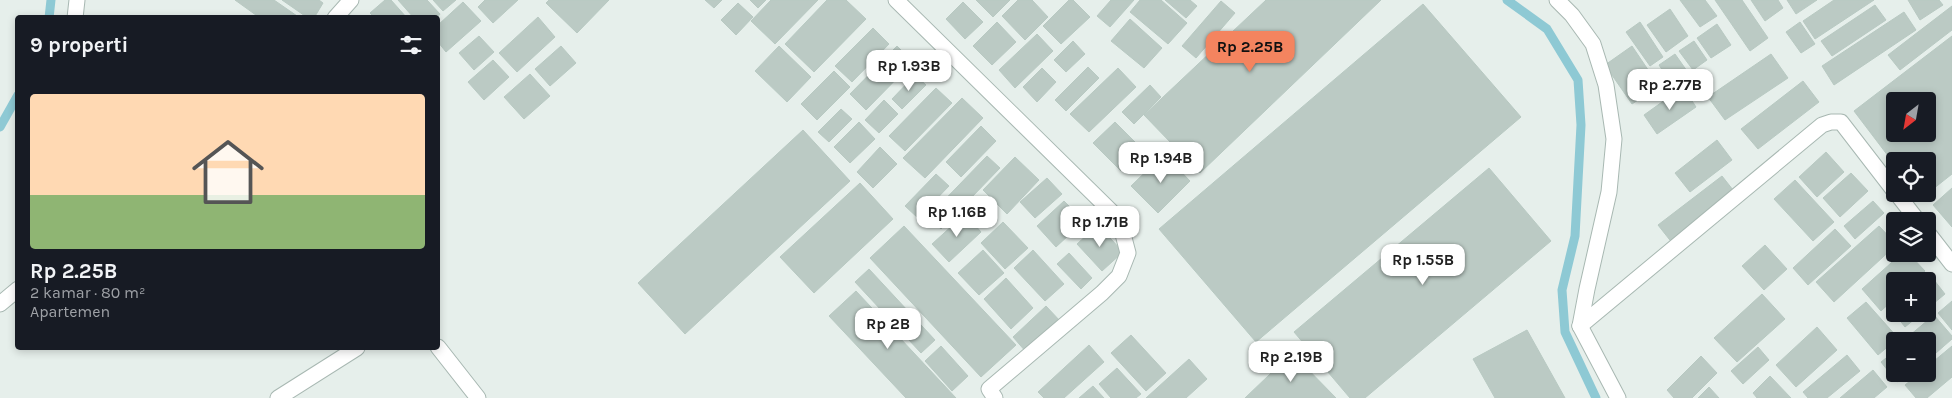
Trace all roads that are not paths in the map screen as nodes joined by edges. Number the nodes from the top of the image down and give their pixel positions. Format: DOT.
graph roads {
  1 [pos="77,0"];
  2 [pos="351,0"];
  3 [pos="896,0"];
  4 [pos="1557,0"];
  5 [pos="75,15"];
  6 [pos="338,15"];
  7 [pos="1886,180"];
  8 [pos="1903,202"];
  9 [pos="1911,212"];
  10 [pos="1936,243"];
  11 [pos="1952,264"];
  12 [pos="15,292"];
  13 [pos="0,304"];
  14 [pos="1580,326"];
  15 [pos="354,350"];
  16 [pos="440,350"];
  17 [pos="988,395"];
  18 [pos="278,398"];
  19 [pos="478,398"];
  20 [pos="1618,398"];
  1 -- 5 [label="street"];
  2 -- 6 [label="street"];
  3 -- 17 [label="street"];
  4 -- 14 [label="street"];
  7 -- 14 [label="street"];
  8 -- 9 [label="street"];
  10 -- 11 [label="street"];
  12 -- 13 [label="street"];
  14 -- 20 [label="street"];
  15 -- 18 [label="street"];
  16 -- 19 [label="street"];
}
